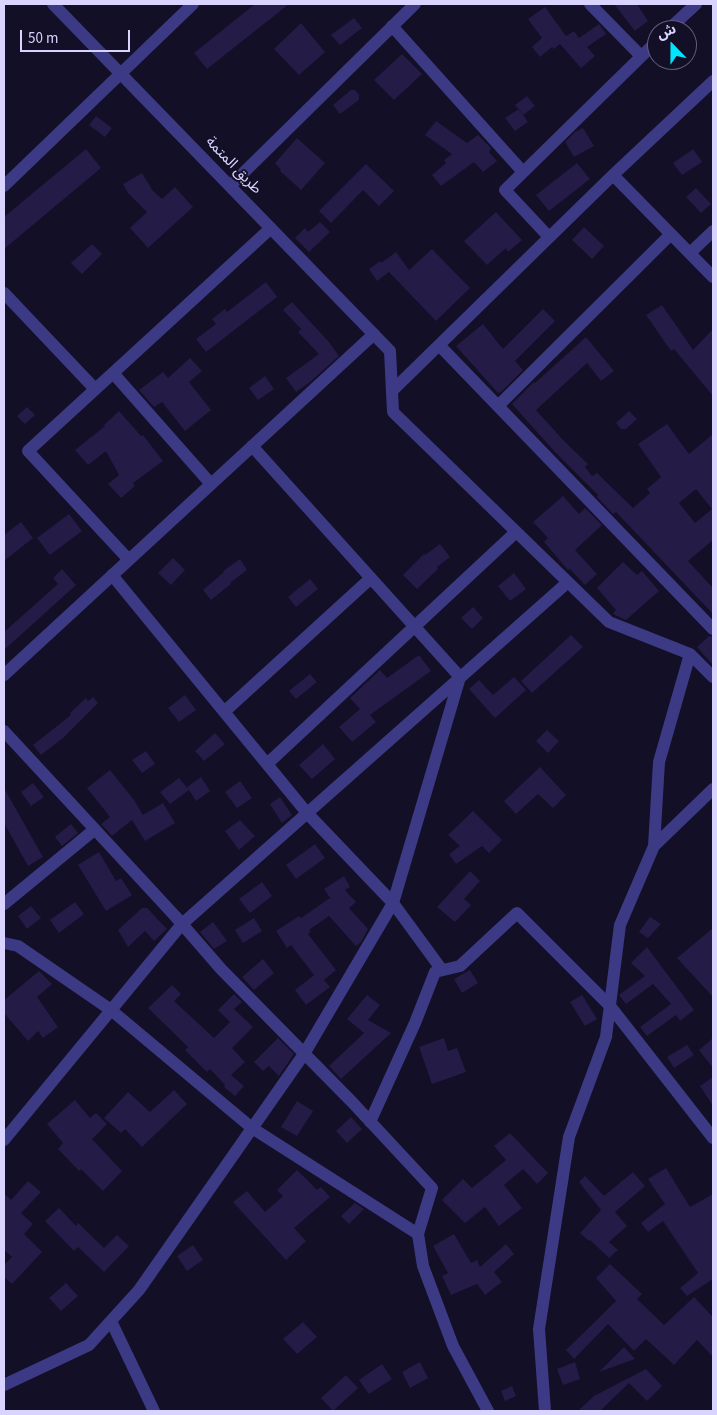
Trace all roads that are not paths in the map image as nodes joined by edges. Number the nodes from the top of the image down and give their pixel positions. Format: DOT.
graph roads {
  1 [pos="53,4"];
  2 [pos="193,4"];
  3 [pos="415,4"];
  4 [pos="590,4"];
  5 [pos="696,4"];
  6 [pos="679,20"];
  7 [pos="392,26"];
  8 [pos="647,50"];
  9 [pos="641,56"];
  10 [pos="120,73"];
  11 [pos="713,81"];
  12 [pos="523,172"];
  13 [pos="613,175"];
  14 [pos="4,186"];
  15 [pos="230,186"];
  16 [pos="271,228"];
  17 [pos="713,232"];
  18 [pos="671,234"];
  19 [pos="549,238"];
  20 [pos="690,253"];
  21 [pos="713,277"];
  22 [pos="4,293"];
  23 [pos="374,334"];
  24 [pos="439,345"];
  25 [pos="113,373"];
  26 [pos="95,389"];
  27 [pos="392,391"];
  28 [pos="498,406"];
  29 [pos="252,446"];
  30 [pos="211,484"];
  31 [pos="516,532"];
  32 [pos="129,560"];
  33 [pos="112,575"];
  34 [pos="371,578"];
  35 [pos="568,582"];
  36 [pos="414,626"];
  37 [pos="713,629"];
  38 [pos="690,654"];
  39 [pos="4,675"];
  40 [pos="460,677"];
  41 [pos="713,677"];
  42 [pos="224,712"];
  43 [pos="4,731"];
  44 [pos="267,764"];
  45 [pos="713,789"];
  46 [pos="307,813"];
  47 [pos="94,830"];
  48 [pos="654,846"];
  49 [pos="393,903"];
  50 [pos="4,904"];
  51 [pos="182,924"];
  52 [pos="4,944"];
  53 [pos="442,970"];
  54 [pos="610,1006"];
  55 [pos="111,1010"];
  56 [pos="304,1054"];
  57 [pos="370,1122"];
  58 [pos="252,1128"];
  59 [pos="713,1138"];
  60 [pos="4,1140"];
  61 [pos="418,1234"];
  62 [pos="111,1321"];
  63 [pos="4,1386"];
  64 [pos="154,1411"];
  65 [pos="488,1411"];
  66 [pos="545,1411"];
  1 -- 10 [label="street, طريق المتمة"];
  2 -- 10 [label="street"];
  3 -- 7 [label="street"];
  4 -- 9 [label="street"];
  5 -- 6 [label="street"];
  7 -- 12 [label="street"];
  7 -- 15 [label="street"];
  8 -- 9 [label="street"];
  9 -- 12 [label="street"];
  10 -- 14 [label="street"];
  10 -- 15 [label="street, طريق المتمة"];
  11 -- 13 [label="street"];
  12 -- 19 [label="street"];
  13 -- 18 [label="street"];
  13 -- 19 [label="street"];
  15 -- 16 [label="street, طريق المتمة"];
  16 -- 23 [label="street, طريق المتمة"];
  16 -- 25 [label="street"];
  17 -- 20 [label="street"];
  18 -- 20 [label="street"];
  18 -- 28 [label="street"];
  19 -- 24 [label="street"];
  20 -- 21 [label="street"];
  22 -- 26 [label="street"];
  23 -- 27 [label="street, طريق المتمة"];
  23 -- 29 [label="street"];
  24 -- 27 [label="street"];
  24 -- 28 [label="street"];
  25 -- 26 [label="street"];
  25 -- 30 [label="street"];
  26 -- 32 [label="street"];
  27 -- 31 [label="street"];
  28 -- 37 [label="street"];
  29 -- 30 [label="street"];
  29 -- 34 [label="street"];
  30 -- 32 [label="street"];
  31 -- 35 [label="street"];
  31 -- 36 [label="street"];
  32 -- 33 [label="street"];
  33 -- 39 [label="street"];
  33 -- 42 [label="street"];
  34 -- 36 [label="street"];
  34 -- 42 [label="street"];
  35 -- 38 [label="street"];
  35 -- 40 [label="street"];
  36 -- 40 [label="street"];
  36 -- 44 [label="street"];
  38 -- 41 [label="street"];
  38 -- 48 [label="street"];
  40 -- 46 [label="street"];
  40 -- 49 [label="street"];
  42 -- 44 [label="street"];
  43 -- 47 [label="street"];
  44 -- 46 [label="street"];
  45 -- 48 [label="street"];
  46 -- 49 [label="street"];
  46 -- 51 [label="street"];
  47 -- 50 [label="street"];
  47 -- 51 [label="street"];
  48 -- 54 [label="street"];
  49 -- 53 [label="street"];
  49 -- 56 [label="street"];
  51 -- 55 [label="street"];
  51 -- 56 [label="street"];
  52 -- 55 [label="street"];
  53 -- 54 [label="street"];
  53 -- 57 [label="street"];
  54 -- 59 [label="street"];
  54 -- 66 [label="street"];
  55 -- 58 [label="street"];
  55 -- 60 [label="street"];
  56 -- 57 [label="street"];
  56 -- 58 [label="street"];
  57 -- 61 [label="street"];
  58 -- 61 [label="street"];
  58 -- 62 [label="street"];
  61 -- 65 [label="street"];
  62 -- 63 [label="street"];
  62 -- 64 [label="street"];
}
